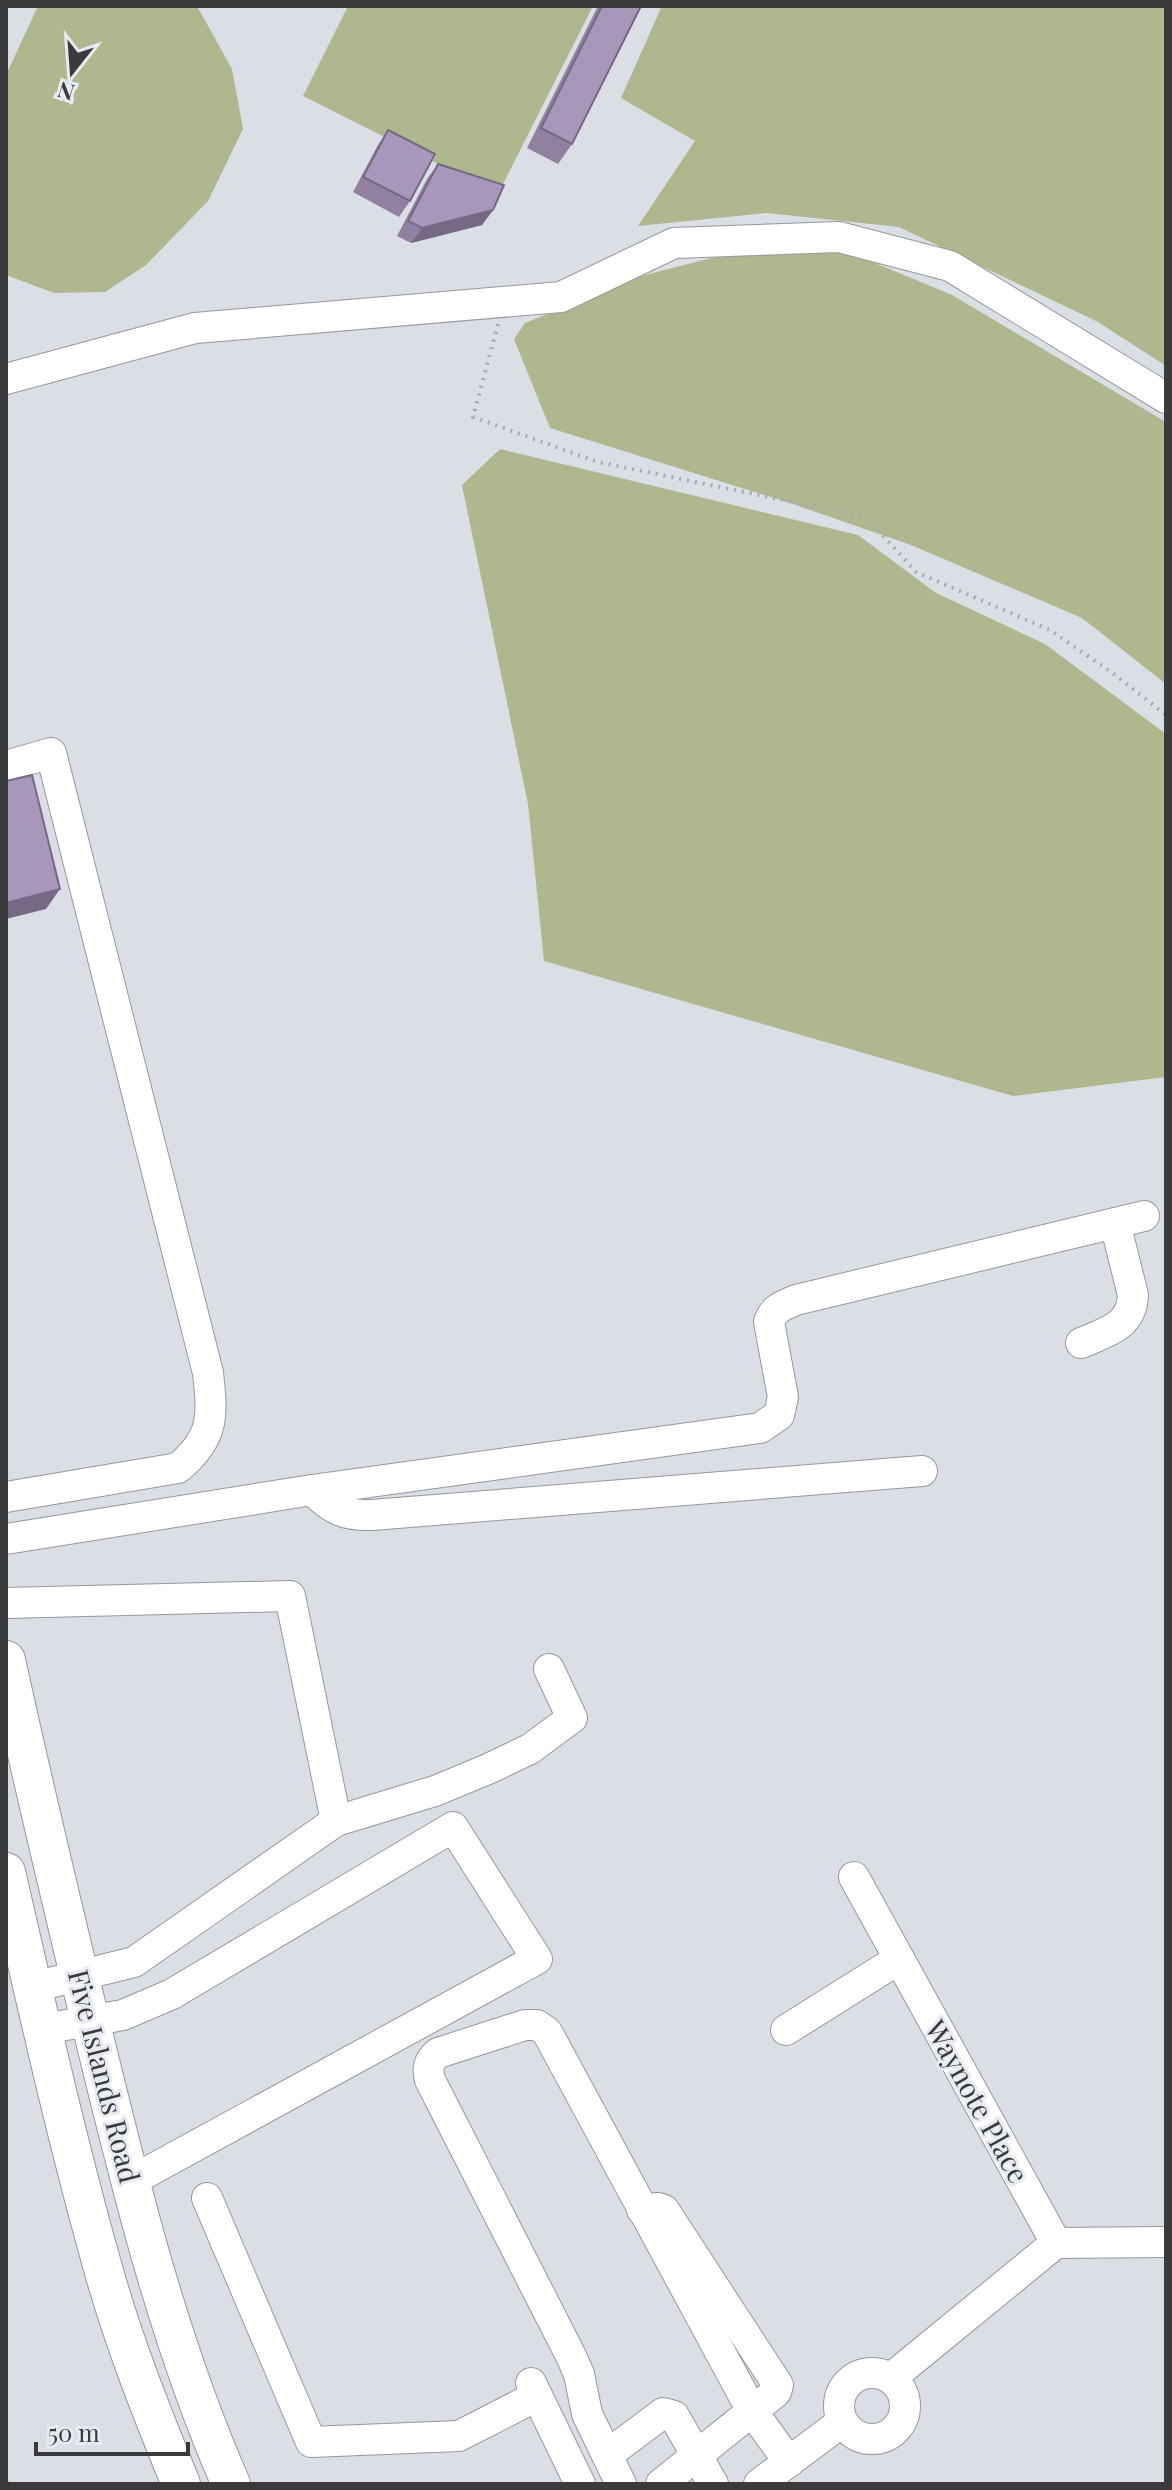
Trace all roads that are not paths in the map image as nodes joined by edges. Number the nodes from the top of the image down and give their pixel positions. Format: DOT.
graph roads {
  1 [pos="6,379"];
  2 [pos="1166,398"];
  3 [pos="6,766"];
  4 [pos="1144,1216"];
  5 [pos="1115,1223"];
  6 [pos="1081,1343"];
  7 [pos="922,1471"];
  8 [pos="312,1490"];
  9 [pos="6,1497"];
  10 [pos="6,1539"];
  11 [pos="6,1603"];
  12 [pos="6,1660"];
  13 [pos="549,1669"];
  14 [pos="336,1821"];
  15 [pos="6,1872"];
  16 [pos="854,1877"];
  17 [pos="899,1959"];
  18 [pos="79,1977"];
  19 [pos="33,1987"];
  20 [pos="90,2020"];
  21 [pos="43,2029"];
  22 [pos="786,2030"];
  23 [pos="131,2181"];
  24 [pos="207,2198"];
  25 [pos="1166,2242"];
  26 [pos="1056,2243"];
  27 [pos="891,2378"];
  28 [pos="752,2411"];
  29 [pos="587,2414"];
  30 [pos="842,2422"];
  31 [pos="554,2432"];
  32 [pos="607,2455"];
  33 [pos="696,2455"];
  34 [pos="777,2475"];
  35 [pos="181,2484"];
  36 [pos="231,2484"];
  37 [pos="580,2484"];
  38 [pos="621,2484"];
  39 [pos="661,2484"];
  40 [pos="713,2484"];
  1 -- 2 [label="street"];
  3 -- 9 [label="street"];
  4 -- 5 [label="street"];
  5 -- 6 [label="street"];
  5 -- 8 [label="street"];
  7 -- 8 [label="street"];
  8 -- 10 [label="street"];
  11 -- 14 [label="street"];
  12 -- 18 [label="main road, Five Islands Road"];
  13 -- 14 [label="street"];
  14 -- 18 [label="street"];
  15 -- 19 [label="main road, Five Islands Road"];
  16 -- 17 [label="street, Waynote Place"];
  17 -- 22 [label="street"];
  17 -- 26 [label="street, Waynote Place"];
  18 -- 19 [label="street"];
  18 -- 20 [label="main road, Five Islands Road"];
  19 -- 21 [label="main road, Five Islands Road"];
  20 -- 21 [label="street"];
  20 -- 23 [label="main road, Five Islands Road"];
  20 -- 23 [label="street"];
  21 -- 35 [label="main road, Five Islands Road"];
  23 -- 36 [label="main road, Five Islands Road"];
  24 -- 31 [label="street"];
  25 -- 26 [label="street"];
  26 -- 27 [label="street"];
  27 -- 30 [label="street"];
  27 -- 30 [label="street"];
  28 -- 29 [label="street"];
  28 -- 33 [label="street"];
  28 -- 34 [label="street"];
  29 -- 31 [label="street"];
  29 -- 32 [label="street"];
  30 -- 34 [label="street"];
  31 -- 37 [label="street"];
  32 -- 33 [label="street"];
  32 -- 38 [label="street"];
  33 -- 39 [label="street"];
  33 -- 40 [label="street"];
}
